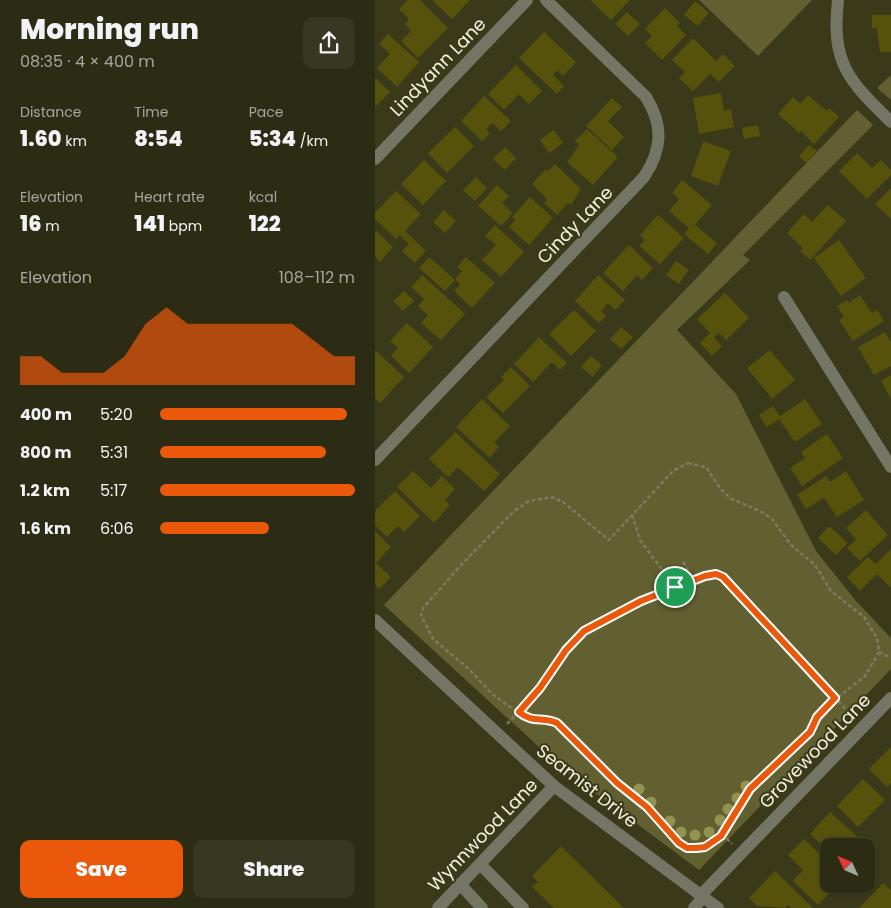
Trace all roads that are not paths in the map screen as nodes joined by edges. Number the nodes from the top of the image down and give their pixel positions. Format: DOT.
graph roads {
  1 [pos="527,0"];
  2 [pos="546,0"];
  3 [pos="838,0"];
  4 [pos="891,122"];
  5 [pos="375,158"];
  6 [pos="785,297"];
  7 [pos="375,460"];
  8 [pos="891,467"];
  9 [pos="375,620"];
  10 [pos="891,698"];
  11 [pos="554,786"];
  12 [pos="480,864"];
  13 [pos="461,884"];
  14 [pos="703,895"];
  15 [pos="438,908"];
  16 [pos="482,908"];
  17 [pos="523,908"];
  18 [pos="694,908"];
  19 [pos="718,908"];
  1 -- 5 [label="street, Lindyann Lane"];
  2 -- 7 [label="street, Cindy Lane"];
  3 -- 4 [label="street"];
  6 -- 8 [label="street"];
  9 -- 11 [label="street, Seamist Drive"];
  10 -- 14 [label="street, Grovewood Lane"];
  11 -- 12 [label="street, Wynnwood Lane"];
  11 -- 14 [label="street, Seamist Drive"];
  12 -- 13 [label="street, Wynnwood Lane"];
  12 -- 17 [label="street"];
  13 -- 15 [label="street, Wynnwood Lane"];
  13 -- 16 [label="street"];
  14 -- 18 [label="street, Grovewood Lane"];
  14 -- 19 [label="street, Seamist Drive"];
}
